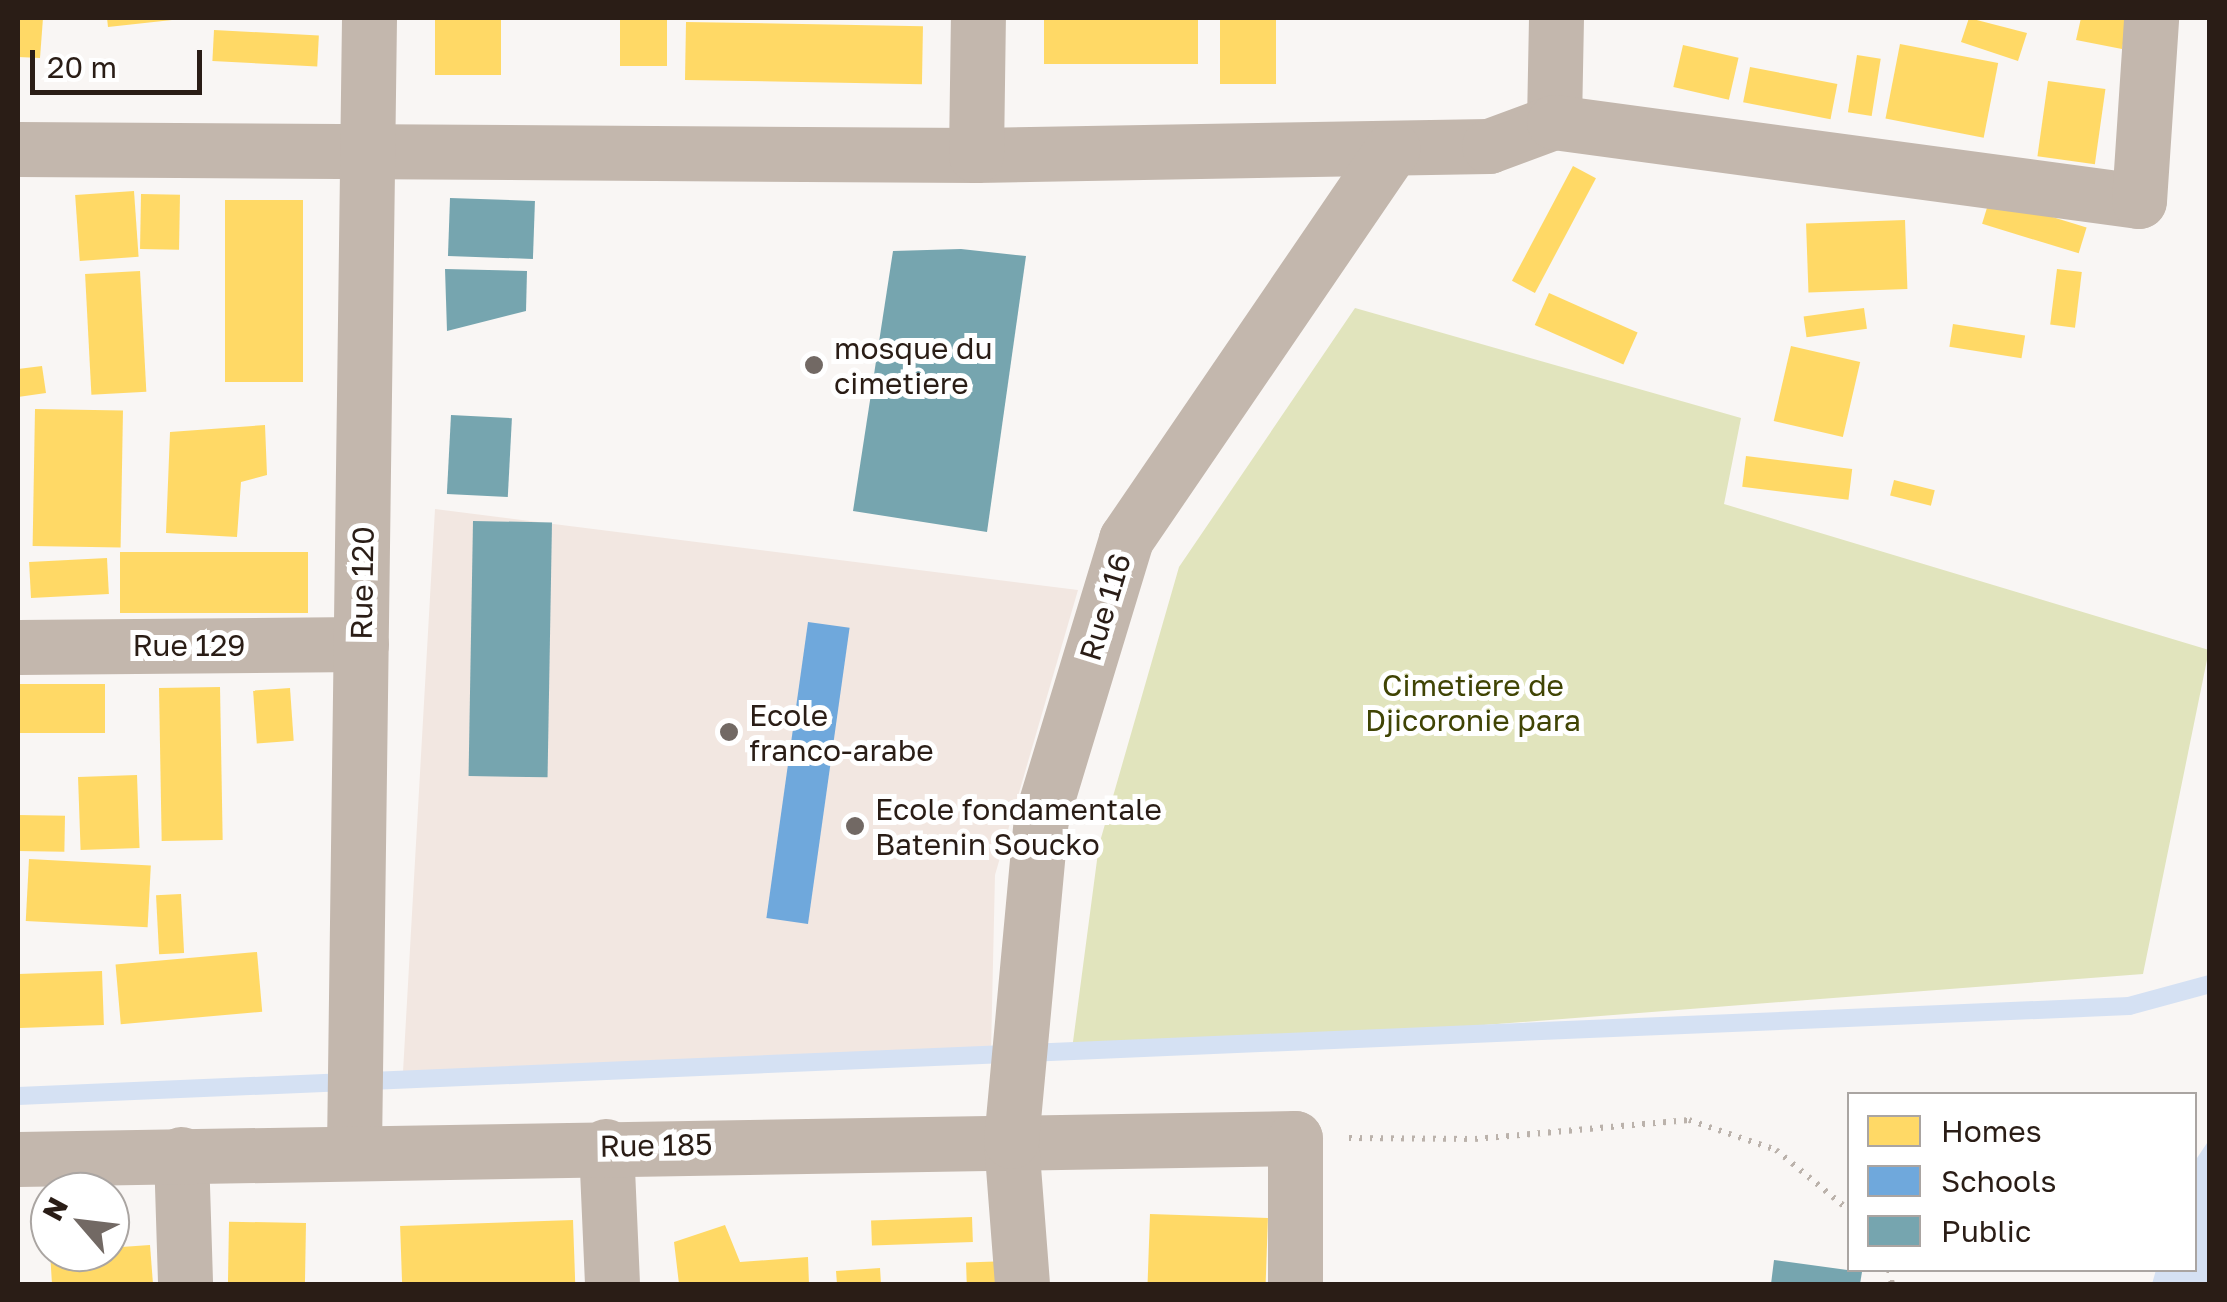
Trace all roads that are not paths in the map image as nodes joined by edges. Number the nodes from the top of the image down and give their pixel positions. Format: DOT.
graph roads {
  1 [pos="370,18"];
  2 [pos="978,18"];
  3 [pos="1556,18"];
  4 [pos="2151,18"];
  5 [pos="1554,122"];
  6 [pos="1394,148"];
  7 [pos="18,149"];
  8 [pos="368,152"];
  9 [pos="976,155"];
  10 [pos="361,644"];
  11 [pos="18,646"];
  12 [pos="1012,1141"];
  13 [pos="606,1146"];
  14 [pos="354,1149"];
  15 [pos="181,1154"];
  16 [pos="18,1159"];
  17 [pos="185,1284"];
  18 [pos="612,1284"];
  19 [pos="1022,1284"];
  20 [pos="1296,1284"];
  1 -- 8 [label="street, Rue 120"];
  2 -- 9 [label="street"];
  3 -- 5 [label="street"];
  4 -- 5 [label="street"];
  5 -- 6 [label="street"];
  6 -- 9 [label="street"];
  6 -- 12 [label="street, Rue 116"];
  7 -- 8 [label="street"];
  8 -- 9 [label="street"];
  8 -- 10 [label="street, Rue 120"];
  10 -- 11 [label="street, Rue 129"];
  10 -- 14 [label="street, Rue 120"];
  12 -- 13 [label="street, Rue 185"];
  12 -- 19 [label="street, Rue 116"];
  12 -- 20 [label="street, Rue 185"];
  13 -- 14 [label="street, Rue 185"];
  13 -- 18 [label="street"];
  14 -- 15 [label="street, Rue 185"];
  15 -- 16 [label="street, Rue 185"];
  15 -- 17 [label="street"];
}
